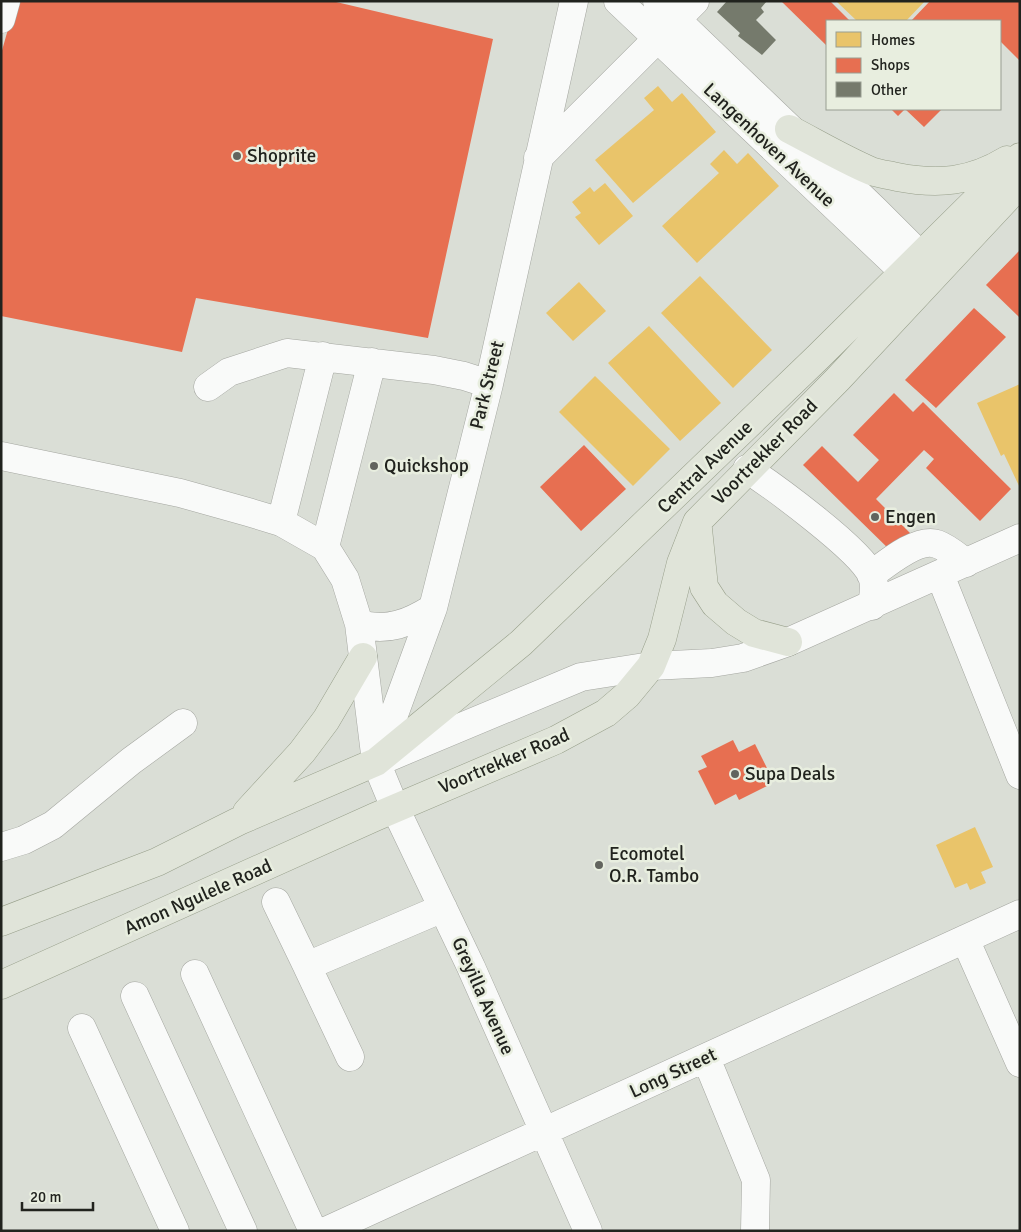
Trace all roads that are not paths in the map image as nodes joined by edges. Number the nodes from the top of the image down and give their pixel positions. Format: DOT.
graph roads {
  1 [pos="6,1"];
  2 [pos="574,1"];
  3 [pos="618,1"];
  4 [pos="657,1"];
  5 [pos="687,10"];
  6 [pos="1,19"];
  7 [pos="658,40"];
  8 [pos="789,129"];
  9 [pos="1020,152"];
  10 [pos="1020,157"];
  11 [pos="538,158"];
  12 [pos="1020,184"];
  13 [pos="920,272"];
  14 [pos="322,356"];
  15 [pos="372,362"];
  16 [pos="489,384"];
  17 [pos="208,387"];
  18 [pos="1,456"];
  19 [pos="747,469"];
  20 [pos="280,522"];
  21 [pos="697,522"];
  22 [pos="1020,538"];
  23 [pos="325,547"];
  24 [pos="966,563"];
  25 [pos="872,575"];
  26 [pos="940,575"];
  27 [pos="872,606"];
  28 [pos="433,608"];
  29 [pos="360,624"];
  30 [pos="788,642"];
  31 [pos="363,657"];
  32 [pos="651,666"];
  33 [pos="183,723"];
  34 [pos="376,762"];
  35 [pos="1020,775"];
  36 [pos="395,808"];
  37 [pos="239,821"];
  38 [pos="1,847"];
  39 [pos="276,902"];
  40 [pos="442,908"];
  41 [pos="1020,914"];
  42 [pos="1,922"];
  43 [pos="972,936"];
  44 [pos="307,966"];
  45 [pos="195,974"];
  46 [pos="1,985"];
  47 [pos="135,996"];
  48 [pos="1020,1024"];
  49 [pos="82,1028"];
  50 [pos="350,1057"];
  51 [pos="706,1058"];
  52 [pos="1020,1063"];
  53 [pos="544,1132"];
  54 [pos="175,1231"];
  55 [pos="243,1231"];
  56 [pos="314,1231"];
  57 [pos="326,1231"];
  58 [pos="588,1231"];
  59 [pos="755,1231"];
  1 -- 6 [label="street"];
  2 -- 11 [label="street, Park Street"];
  3 -- 7 [label="street, Langenhoven Avenue"];
  4 -- 5 [label="street, Langenhoven Avenue"];
  5 -- 7 [label="street"];
  5 -- 8 [label="street, Langenhoven Avenue"];
  7 -- 11 [label="street"];
  7 -- 13 [label="street, Langenhoven Avenue"];
  8 -- 9 [label="main road"];
  8 -- 13 [label="street, Langenhoven Avenue"];
  10 -- 13 [label="main road, Central Avenue"];
  11 -- 16 [label="street, Park Street"];
  12 -- 13 [label="main road, Central Avenue"];
  13 -- 19 [label="main road, Voortrekker Road"];
  13 -- 34 [label="main road, Central Avenue"];
  14 -- 15 [label="street"];
  14 -- 17 [label="street"];
  14 -- 20 [label="street"];
  15 -- 16 [label="street"];
  15 -- 23 [label="street"];
  16 -- 28 [label="street, Park Street"];
  18 -- 20 [label="street"];
  19 -- 21 [label="main road, Voortrekker Road"];
  19 -- 25 [label="street"];
  20 -- 23 [label="street"];
  21 -- 30 [label="main road"];
  21 -- 32 [label="main road, Voortrekker Road"];
  22 -- 24 [label="street"];
  23 -- 29 [label="street, Greyilla Avenue"];
  24 -- 25 [label="street"];
  24 -- 26 [label="street"];
  25 -- 27 [label="street"];
  26 -- 27 [label="street"];
  26 -- 35 [label="street"];
  27 -- 30 [label="street"];
  28 -- 29 [label="street"];
  28 -- 34 [label="street, Park Street"];
  29 -- 31 [label="street, Greyilla Avenue"];
  30 -- 32 [label="street"];
  31 -- 34 [label="street, Greyilla Avenue"];
  31 -- 37 [label="main road"];
  32 -- 34 [label="street"];
  32 -- 36 [label="main road, Voortrekker Road"];
  33 -- 38 [label="street"];
  34 -- 36 [label="street, Greyilla Avenue"];
  34 -- 37 [label="main road"];
  36 -- 40 [label="street, Greyilla Avenue"];
  36 -- 46 [label="main road, Amon Ngulele Road"];
  37 -- 42 [label="main road"];
  39 -- 44 [label="street"];
  40 -- 44 [label="street"];
  40 -- 53 [label="street, Greyilla Avenue"];
  41 -- 43 [label="street, Long Street"];
  43 -- 48 [label="street"];
  43 -- 51 [label="street, Long Street"];
  43 -- 52 [label="street"];
  44 -- 50 [label="street"];
  45 -- 56 [label="street"];
  47 -- 55 [label="street"];
  49 -- 54 [label="street"];
  51 -- 53 [label="street, Long Street"];
  51 -- 59 [label="street"];
  53 -- 57 [label="street, Long Street"];
  53 -- 58 [label="street, Greyilla Avenue"];
}
